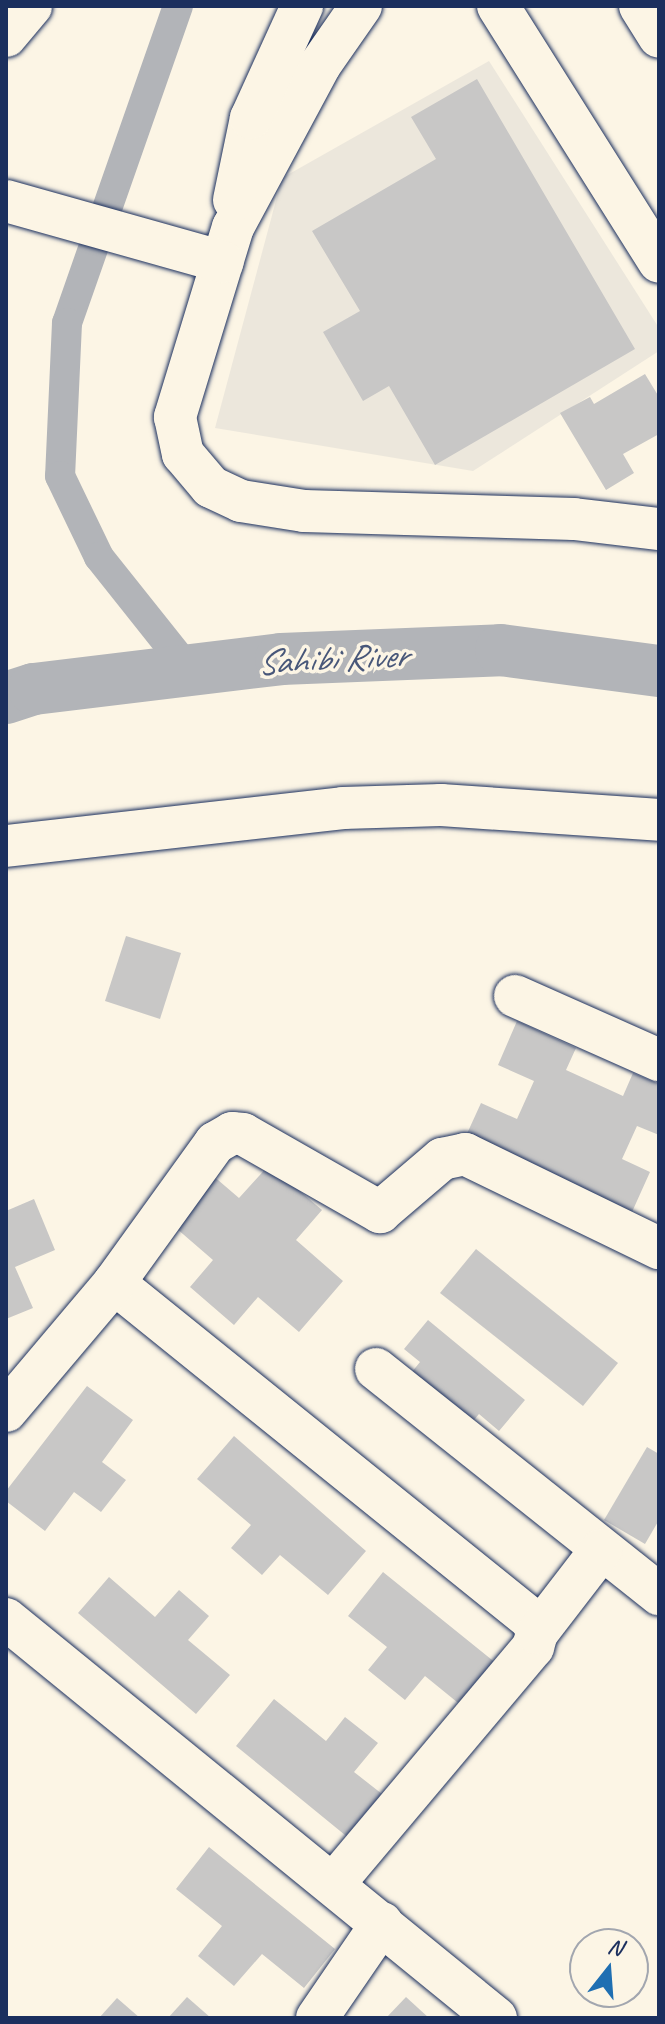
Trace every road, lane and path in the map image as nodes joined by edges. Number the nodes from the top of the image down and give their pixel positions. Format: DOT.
graph roads {
  1 [pos="31,6"];
  2 [pos="361,6"];
  3 [pos="498,6"];
  4 [pos="640,6"];
  5 [pos="287,10"];
  6 [pos="6,36"];
  7 [pos="659,37"];
  8 [pos="6,201"];
  9 [pos="220,248"];
  10 [pos="658,260"];
  11 [pos="659,529"];
  12 [pos="659,820"];
  13 [pos="6,846"];
  14 [pos="515,996"];
  15 [pos="659,1060"];
  16 [pos="659,1248"];
  17 [pos="114,1283"];
  18 [pos="376,1369"];
  19 [pos="6,1411"];
  20 [pos="601,1550"];
  21 [pos="659,1594"];
  22 [pos="6,1619"];
  23 [pos="537,1633"];
  24 [pos="334,1883"];
  25 [pos="382,1923"];
  26 [pos="317,2018"];
  27 [pos="496,2018"];
  1 -- 6 [label="street"];
  2 -- 9 [label="street"];
  3 -- 10 [label="street"];
  4 -- 7 [label="street"];
  5 -- 9 [label="street"];
  8 -- 9 [label="street"];
  9 -- 11 [label="street"];
  12 -- 13 [label="street"];
  14 -- 15 [label="street"];
  16 -- 17 [label="street"];
  17 -- 19 [label="street"];
  17 -- 23 [label="street"];
  18 -- 20 [label="street"];
  20 -- 21 [label="street"];
  20 -- 23 [label="street"];
  22 -- 24 [label="street"];
  23 -- 24 [label="street"];
  24 -- 25 [label="street"];
  25 -- 26 [label="street"];
  25 -- 27 [label="street"];
}
